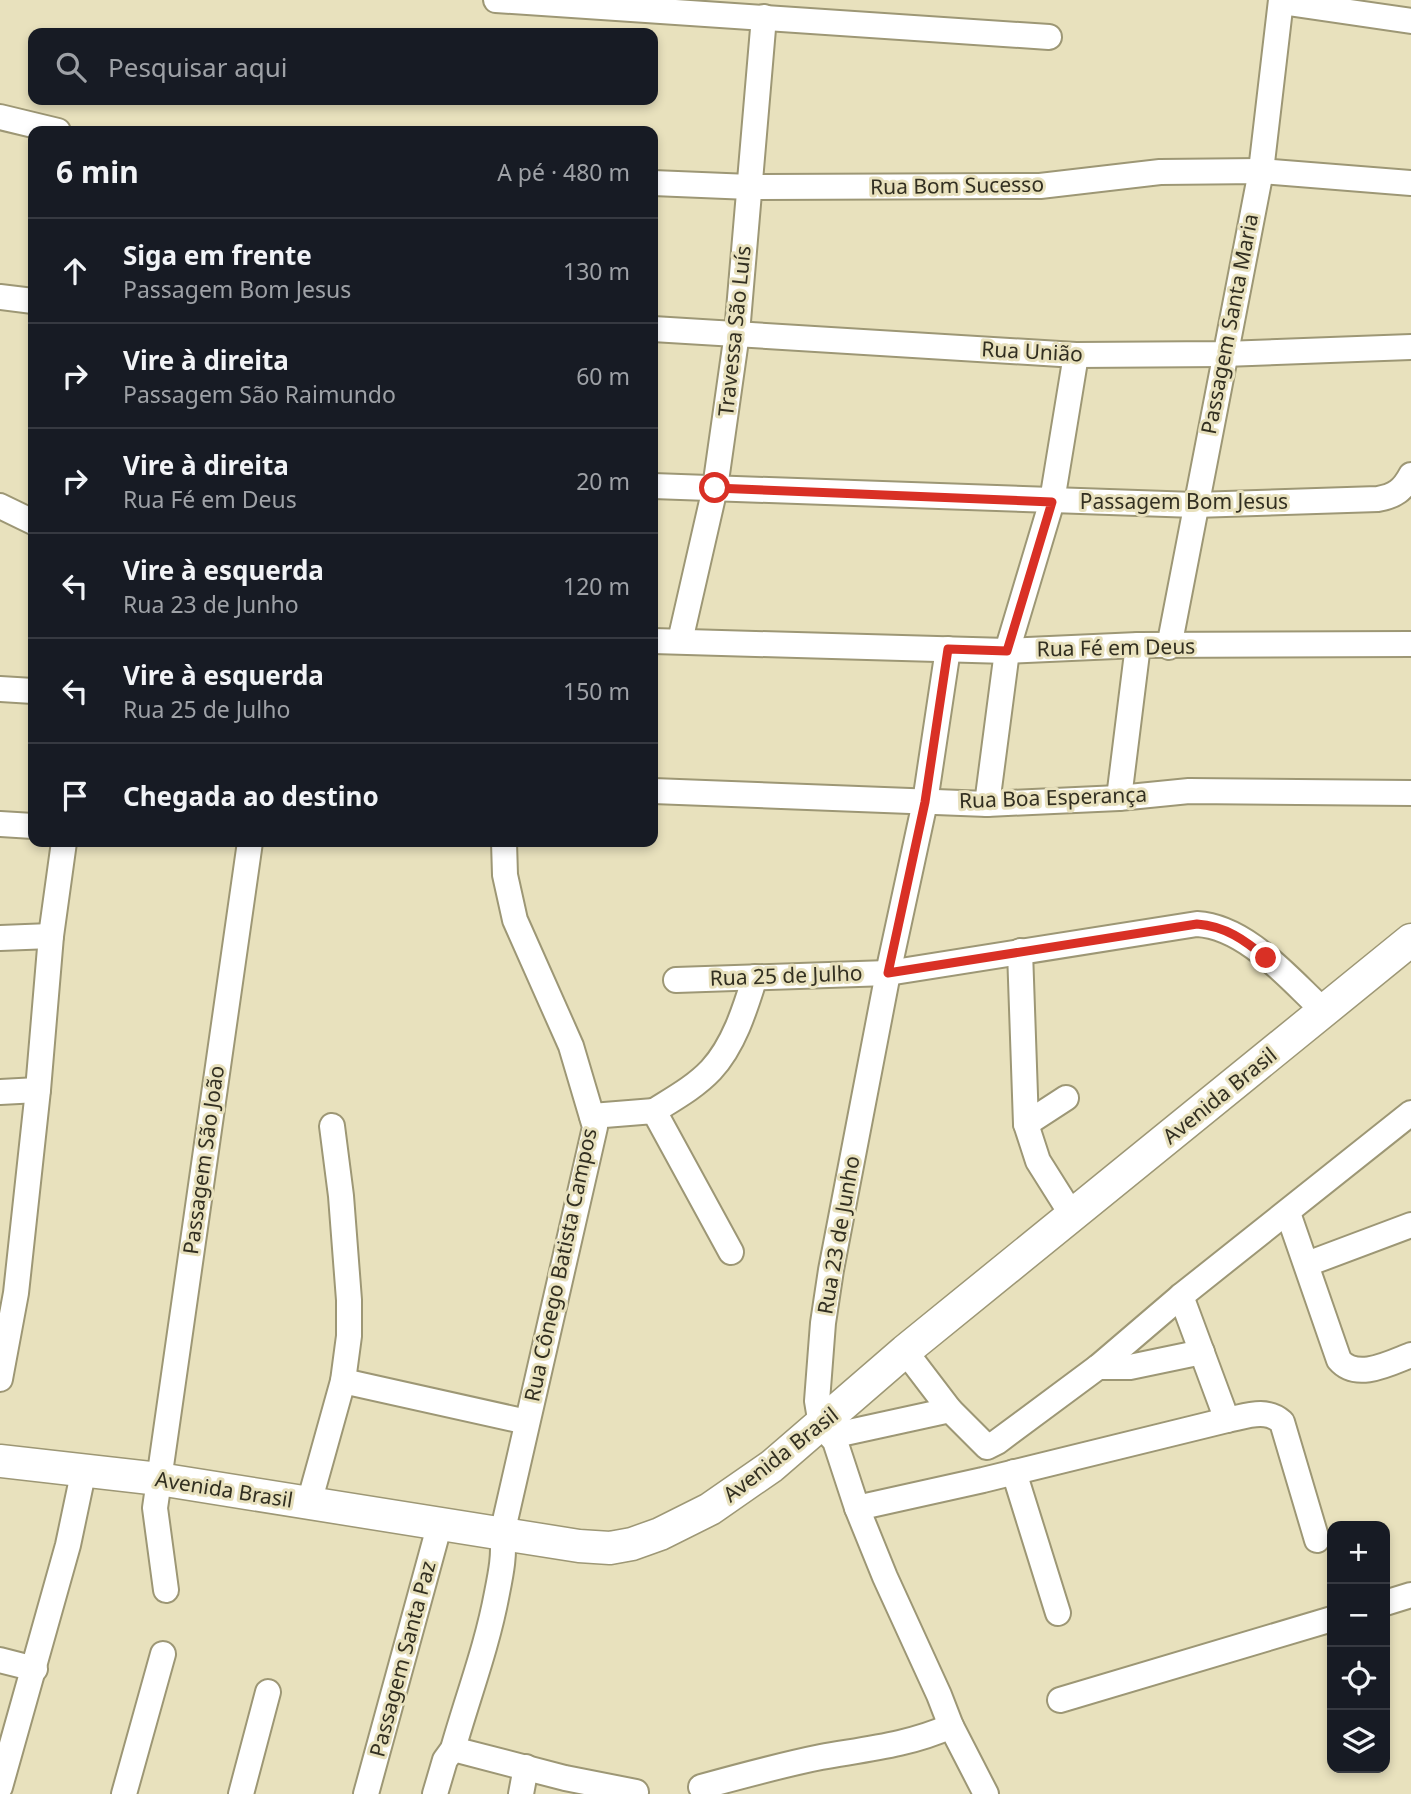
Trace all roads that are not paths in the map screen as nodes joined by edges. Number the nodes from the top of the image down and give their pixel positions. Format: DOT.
graph roads {
  1 [pos="496,0"];
  2 [pos="1281,1"];
  3 [pos="764,17"];
  4 [pos="1411,22"];
  5 [pos="1049,37"];
  6 [pos="0,117"];
  7 [pos="37,126"];
  8 [pos="1261,171"];
  9 [pos="658,183"];
  10 [pos="1411,183"];
  11 [pos="750,187"];
  12 [pos="0,297"];
  13 [pos="28,300"];
  14 [pos="658,329"];
  15 [pos="737,333"];
  16 [pos="1411,347"];
  17 [pos="1224,354"];
  18 [pos="1076,355"];
  19 [pos="1411,475"];
  20 [pos="658,486"];
  21 [pos="715,488"];
  22 [pos="1052,502"];
  23 [pos="1195,505"];
  24 [pos="0,506"];
  25 [pos="28,520"];
  26 [pos="658,641"];
  27 [pos="680,641"];
  28 [pos="1411,644"];
  29 [pos="1138,645"];
  30 [pos="1169,647"];
  31 [pos="948,649"];
  32 [pos="1007,651"];
  33 [pos="0,689"];
  34 [pos="28,691"];
  35 [pos="658,791"];
  36 [pos="1411,793"];
  37 [pos="1119,798"];
  38 [pos="925,802"];
  39 [pos="987,804"];
  40 [pos="0,824"];
  41 [pos="28,826"];
  42 [pos="63,847"];
  43 [pos="249,847"];
  44 [pos="504,847"];
  45 [pos="51,936"];
  46 [pos="0,938"];
  47 [pos="1411,940"];
  48 [pos="1020,951"];
  49 [pos="888,973"];
  50 [pos="755,977"];
  51 [pos="676,980"];
  52 [pos="1324,1011"];
  53 [pos="38,1090"];
  54 [pos="0,1092"];
  55 [pos="1066,1098"];
  56 [pos="654,1111"];
  57 [pos="1411,1113"];
  58 [pos="592,1116"];
  59 [pos="1026,1124"];
  60 [pos="332,1126"];
  61 [pos="1288,1213"];
  62 [pos="1072,1215"];
  63 [pos="1411,1225"];
  64 [pos="731,1252"];
  65 [pos="1307,1264"];
  66 [pos="8,1293"];
  67 [pos="1181,1296"];
  68 [pos="905,1351"];
  69 [pos="1202,1352"];
  70 [pos="1411,1356"];
  71 [pos="1098,1367"];
  72 [pos="0,1379"];
  73 [pos="343,1381"];
  74 [pos="950,1410"];
  75 [pos="1227,1420"];
  76 [pos="527,1422"];
  77 [pos="826,1431"];
  78 [pos="987,1447"];
  79 [pos="0,1461"];
  80 [pos="84,1469"];
  81 [pos="1005,1474"];
  82 [pos="159,1479"];
  83 [pos="309,1503"];
  84 [pos="857,1508"];
  85 [pos="440,1523"];
  86 [pos="502,1534"];
  87 [pos="1317,1540"];
  88 [pos="166,1590"];
  89 [pos="1411,1595"];
  90 [pos="1390,1601"];
  91 [pos="1058,1613"];
  92 [pos="1327,1620"];
  93 [pos="163,1654"];
  94 [pos="0,1660"];
  95 [pos="35,1669"];
  96 [pos="268,1692"];
  97 [pos="1060,1700"];
  98 [pos="951,1726"];
  99 [pos="453,1749"];
  100 [pos="526,1768"];
  101 [pos="0,1787"];
  102 [pos="701,1787"];
  103 [pos="636,1793"];
  104 [pos="124,1794"];
  105 [pos="242,1794"];
  106 [pos="366,1794"];
  107 [pos="435,1794"];
  108 [pos="521,1794"];
  109 [pos="986,1794"];
  1 -- 3 [label="street"];
  2 -- 4 [label="street"];
  2 -- 8 [label="street, Passagem Santa Maria"];
  3 -- 5 [label="street"];
  3 -- 11 [label="street, Travessa São Luís"];
  6 -- 7 [label="street"];
  8 -- 10 [label="street, Rua Bom Sucesso"];
  8 -- 11 [label="street, Rua Bom Sucesso"];
  8 -- 17 [label="street, Passagem Santa Maria"];
  9 -- 11 [label="street, Rua Bom Sucesso"];
  11 -- 15 [label="street, Travessa São Luís"];
  12 -- 13 [label="street"];
  14 -- 15 [label="street, Rua União"];
  15 -- 18 [label="street, Rua União"];
  15 -- 21 [label="street, Travessa São Luís"];
  16 -- 17 [label="street, Rua União"];
  17 -- 18 [label="street, Rua União"];
  17 -- 23 [label="street, Passagem Santa Maria"];
  18 -- 22 [label="street"];
  19 -- 23 [label="street, Passagem Bom Jesus"];
  20 -- 21 [label="street, Passagem Bom Jesus"];
  21 -- 22 [label="street, Passagem Bom Jesus"];
  21 -- 27 [label="street, Travessa São Luís"];
  22 -- 23 [label="street, Passagem Bom Jesus"];
  22 -- 32 [label="street"];
  23 -- 30 [label="street, Passagem Santa Maria"];
  24 -- 25 [label="street"];
  26 -- 27 [label="street, Rua Fé em Deus"];
  27 -- 31 [label="street, Rua Fé em Deus"];
  28 -- 30 [label="street, Rua Fé em Deus"];
  29 -- 30 [label="street, Rua Fé em Deus"];
  29 -- 32 [label="street, Rua Fé em Deus"];
  29 -- 37 [label="street"];
  31 -- 32 [label="street, Rua Fé em Deus"];
  31 -- 38 [label="street, Rua 23 de Junho"];
  32 -- 39 [label="street"];
  33 -- 34 [label="street"];
  35 -- 38 [label="street, Rua Boa Esperança"];
  36 -- 37 [label="street, Rua Boa Esperança"];
  37 -- 39 [label="street, Rua Boa Esperança"];
  38 -- 39 [label="street, Rua Boa Esperança"];
  38 -- 49 [label="street, Rua 23 de Junho"];
  40 -- 41 [label="street"];
  42 -- 45 [label="street"];
  43 -- 82 [label="street, Passagem São João"];
  44 -- 58 [label="street, Rua Cônego Batista Campos"];
  45 -- 46 [label="street"];
  45 -- 53 [label="street"];
  47 -- 52 [label="main road, Avenida Brasil"];
  48 -- 49 [label="street, Rua 25 de Julho"];
  48 -- 52 [label="street, Rua 25 de Julho"];
  48 -- 59 [label="street"];
  49 -- 50 [label="street, Rua 25 de Julho"];
  49 -- 77 [label="street, Rua 23 de Junho"];
  50 -- 51 [label="street, Rua 25 de Julho"];
  50 -- 56 [label="street"];
  52 -- 62 [label="main road, Avenida Brasil"];
  53 -- 54 [label="street"];
  53 -- 66 [label="street"];
  55 -- 59 [label="street"];
  56 -- 58 [label="street"];
  56 -- 64 [label="street"];
  57 -- 61 [label="street"];
  58 -- 76 [label="street, Rua Cônego Batista Campos"];
  59 -- 62 [label="street"];
  60 -- 73 [label="street"];
  61 -- 65 [label="street"];
  61 -- 67 [label="street"];
  62 -- 68 [label="main road, Avenida Brasil"];
  63 -- 65 [label="street"];
  65 -- 70 [label="street"];
  66 -- 72 [label="street"];
  67 -- 69 [label="street"];
  67 -- 71 [label="street"];
  68 -- 74 [label="street"];
  68 -- 77 [label="main road, Avenida Brasil"];
  69 -- 71 [label="street"];
  69 -- 75 [label="street"];
  71 -- 78 [label="street"];
  73 -- 76 [label="street"];
  73 -- 83 [label="street"];
  74 -- 77 [label="street"];
  74 -- 78 [label="street"];
  75 -- 81 [label="street"];
  75 -- 87 [label="street"];
  76 -- 86 [label="street, Rua Cônego Batista Campos"];
  77 -- 84 [label="street, Rua 23 de Junho"];
  77 -- 86 [label="main road, Avenida Brasil"];
  78 -- 81 [label="street"];
  79 -- 80 [label="main road, Avenida Brasil"];
  80 -- 82 [label="main road, Avenida Brasil"];
  80 -- 95 [label="street"];
  81 -- 84 [label="street"];
  81 -- 91 [label="street"];
  82 -- 83 [label="main road, Avenida Brasil"];
  82 -- 88 [label="street, Passagem São João"];
  83 -- 85 [label="main road, Avenida Brasil"];
  84 -- 98 [label="street, Rua 23 de Junho"];
  85 -- 86 [label="main road, Avenida Brasil"];
  85 -- 106 [label="street, Passagem Santa Paz"];
  86 -- 99 [label="street, Rua Cônego Batista Campos"];
  89 -- 90 [label="street"];
  92 -- 97 [label="street"];
  93 -- 104 [label="street"];
  94 -- 95 [label="street"];
  95 -- 101 [label="street"];
  96 -- 105 [label="street"];
  98 -- 102 [label="street"];
  98 -- 109 [label="street, Rua 23 de Junho"];
  99 -- 100 [label="street"];
  99 -- 107 [label="street, Rua Cônego Batista Campos"];
  100 -- 103 [label="street"];
  100 -- 108 [label="street"];
}
